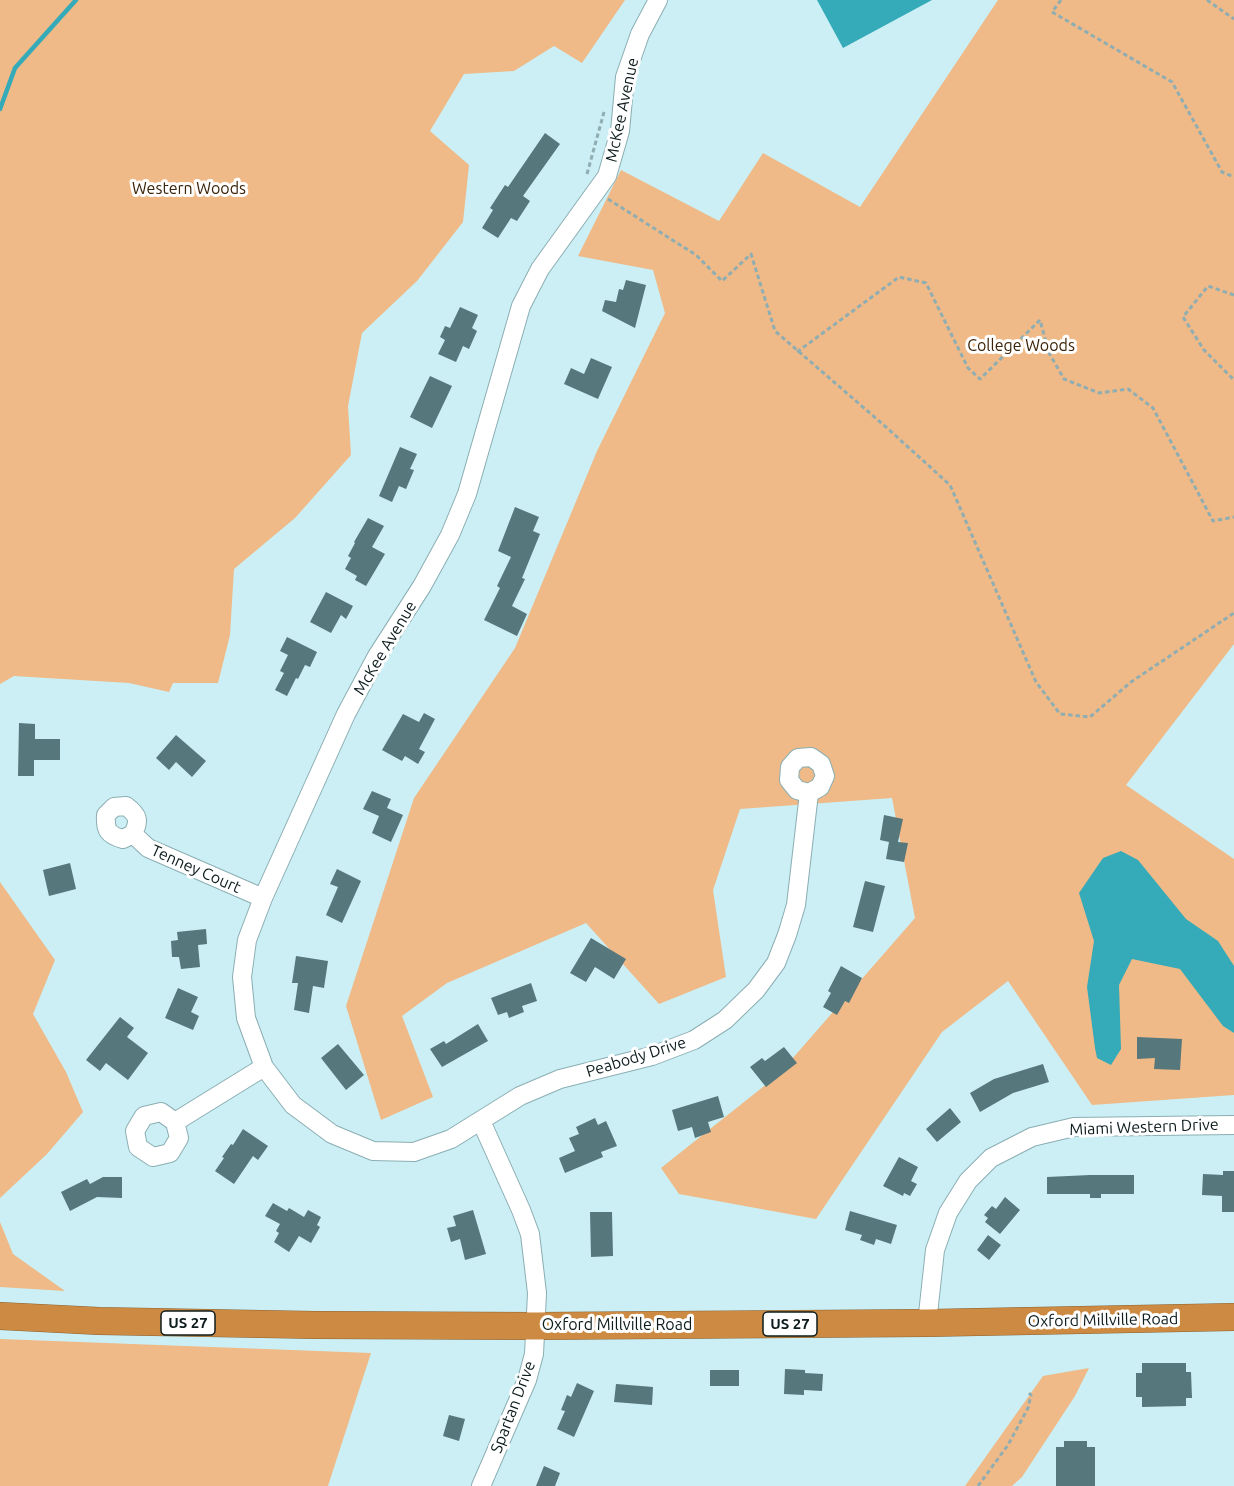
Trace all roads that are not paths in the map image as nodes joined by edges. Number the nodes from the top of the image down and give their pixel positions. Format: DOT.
graph roads {
  1 [pos="658,0"];
  2 [pos="809,793"];
  3 [pos="133,834"];
  4 [pos="263,898"];
  5 [pos="264,1067"];
  6 [pos="482,1121"];
  7 [pos="175,1122"];
  8 [pos="1234,1125"];
  9 [pos="0,1316"];
  10 [pos="1234,1317"];
  11 [pos="927,1323"];
  12 [pos="536,1326"];
  13 [pos="481,1486"];
  1 -- 4 [label="street, McKee Avenue"];
  2 -- 6 [label="street, Peabody Drive"];
  3 -- 4 [label="street, Tenney Court"];
  4 -- 5 [label="street, McKee Avenue"];
  5 -- 6 [label="street, McKee Avenue"];
  5 -- 7 [label="street"];
  6 -- 12 [label="street, Spartan Drive"];
  8 -- 11 [label="street, Miami Western Drive"];
  9 -- 12 [label="highway, Oxford Millville Road / US 27"];
  10 -- 11 [label="highway, Oxford Millville Road / US 27"];
  11 -- 12 [label="highway, Oxford Millville Road / US 27"];
  12 -- 13 [label="street, Spartan Drive"];
}
